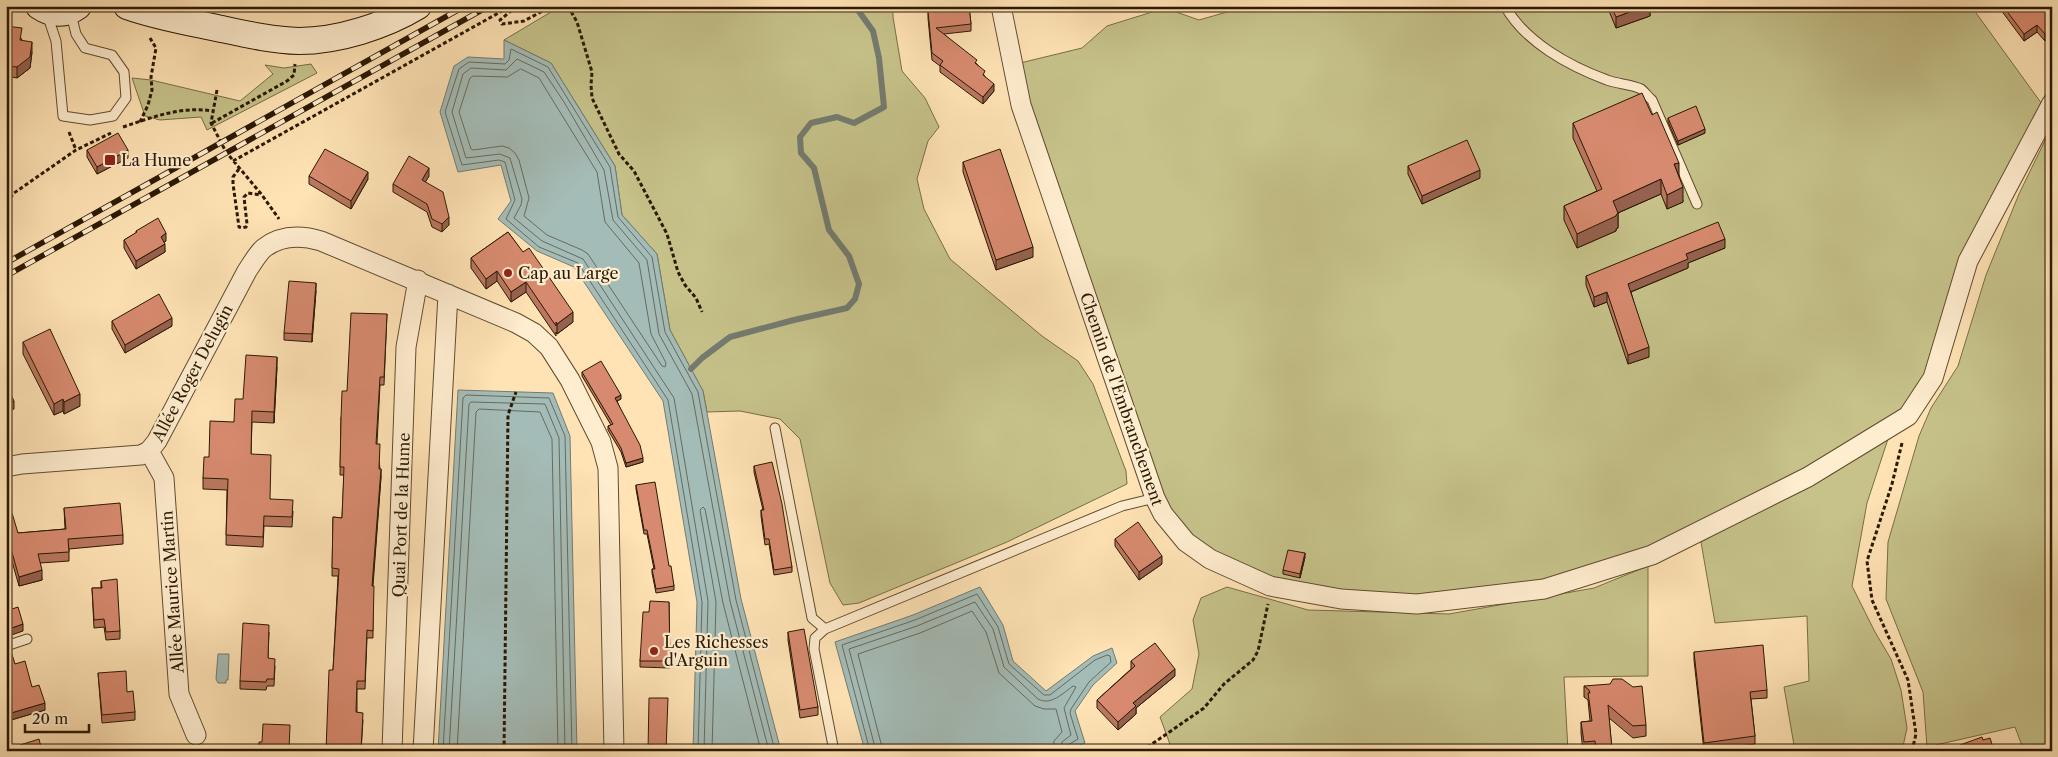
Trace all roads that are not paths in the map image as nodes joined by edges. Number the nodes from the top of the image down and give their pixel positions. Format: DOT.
graph roads {
  1 [pos="418,6"];
  2 [pos="1001,6"];
  3 [pos="1505,6"];
  4 [pos="59,9"];
  5 [pos="138,10"];
  6 [pos="2052,103"];
  7 [pos="1697,204"];
  8 [pos="418,280"];
  9 [pos="454,297"];
  10 [pos="775,428"];
  11 [pos="149,451"];
  12 [pos="6,467"];
  13 [pos="1155,498"];
  14 [pos="824,629"];
  15 [pos="27,640"];
  16 [pos="6,646"];
  17 [pos="196,735"];
  18 [pos="392,751"];
  19 [pos="423,751"];
  20 [pos="614,751"];
  21 [pos="834,751"];
  1 -- 5 [label="main road"];
  2 -- 13 [label="street, Chemin de l'Embranchement"];
  3 -- 7 [label="lane"];
  4 -- 4 [label="lane"];
  6 -- 13 [label="street, Chemin de l'Embranchement"];
  8 -- 9 [label="street"];
  8 -- 11 [label="street, Allée Roger Delugin"];
  8 -- 18 [label="street, Quai Port de la Hume"];
  9 -- 19 [label="street, Quai Port de la Hume"];
  9 -- 20 [label="street"];
  10 -- 14 [label="lane"];
  11 -- 12 [label="street, Allée Roger Delugin"];
  11 -- 17 [label="street, Allée Maurice Martin"];
  13 -- 14 [label="lane"];
  14 -- 21 [label="lane"];
  15 -- 16 [label="lane"];
}
